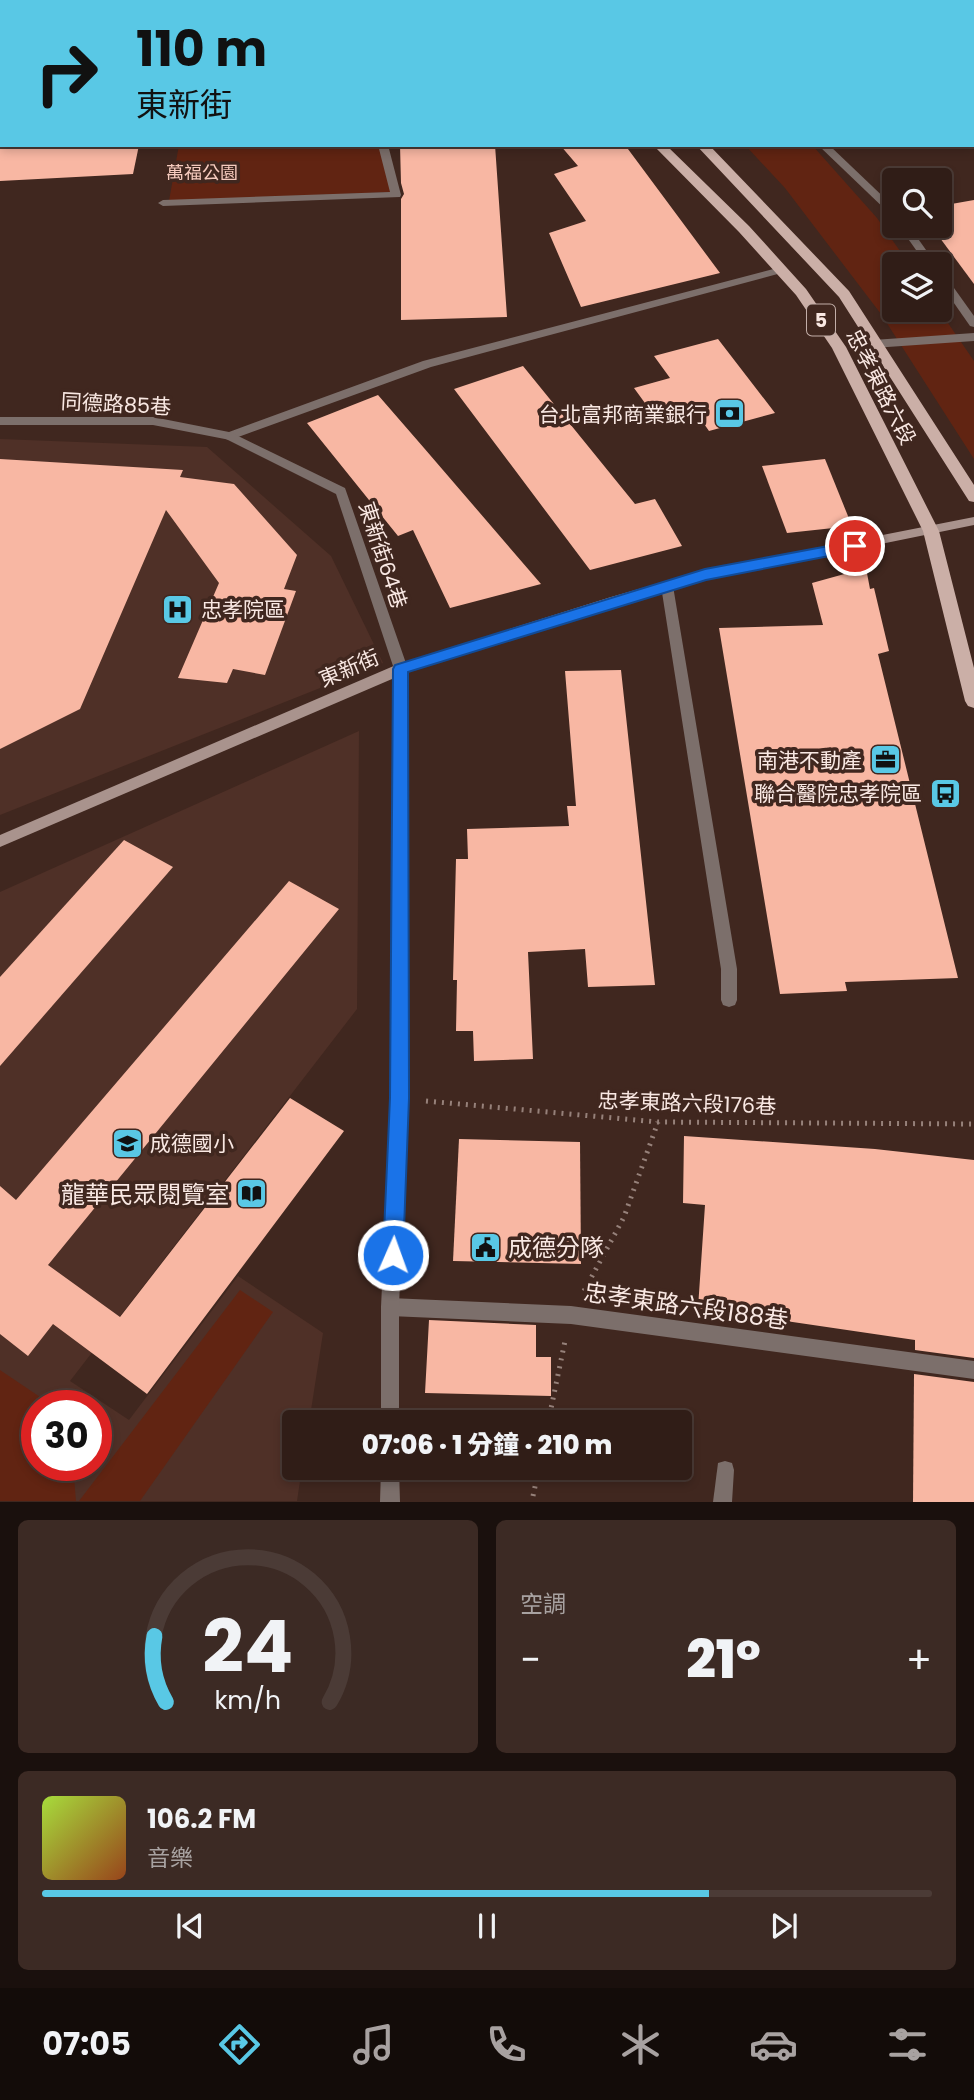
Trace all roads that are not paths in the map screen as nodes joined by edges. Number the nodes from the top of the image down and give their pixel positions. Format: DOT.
graph roads {
  1 [pos="384,147"];
  2 [pos="661,147"];
  3 [pos="704,147"];
  4 [pos="825,147"];
  5 [pos="882,201"];
  6 [pos="163,203"];
  7 [pos="782,270"];
  8 [pos="952,293"];
  9 [pos="974,324"];
  10 [pos="974,337"];
  11 [pos="873,344"];
  12 [pos="0,421"];
  13 [pos="230,436"];
  14 [pos="974,497"];
  15 [pos="974,521"];
  16 [pos="931,531"];
  17 [pos="667,586"];
  18 [pos="401,669"];
  19 [pos="974,701"];
  20 [pos="0,841"];
  21 [pos="729,1000"];
  22 [pos="390,1307"];
  23 [pos="974,1370"];
  24 [pos="390,1410"];
  25 [pos="725,1470"];
  26 [pos="390,1480"];
  27 [pos="390,1502"];
  28 [pos="722,1502"];
  1 -- 6 [label="street"];
  2 -- 7 [label="main road, 忠孝東路六段 / 5"];
  3 -- 11 [label="main road, 忠孝東路六段 / 5"];
  4 -- 5 [label="street"];
  7 -- 13 [label="street"];
  7 -- 16 [label="main road, 忠孝東路六段 / 5"];
  8 -- 9 [label="street"];
  10 -- 11 [label="street"];
  11 -- 14 [label="main road, 忠孝東路六段 / 5"];
  12 -- 13 [label="street, 同德路85巷"];
  13 -- 18 [label="street, 東新街64巷"];
  15 -- 16 [label="street, 東新街"];
  16 -- 17 [label="street, 東新街"];
  16 -- 19 [label="main road, 忠孝東路六段 / 5"];
  17 -- 18 [label="street, 東新街"];
  17 -- 21 [label="street"];
  18 -- 20 [label="street, 東新街"];
  18 -- 22 [label="street, 東新街64巷"];
  22 -- 23 [label="street, 忠孝東路六段188巷"];
  22 -- 24 [label="street, 東新街64巷"];
  25 -- 28 [label="street"];
  26 -- 27 [label="street"];
}
